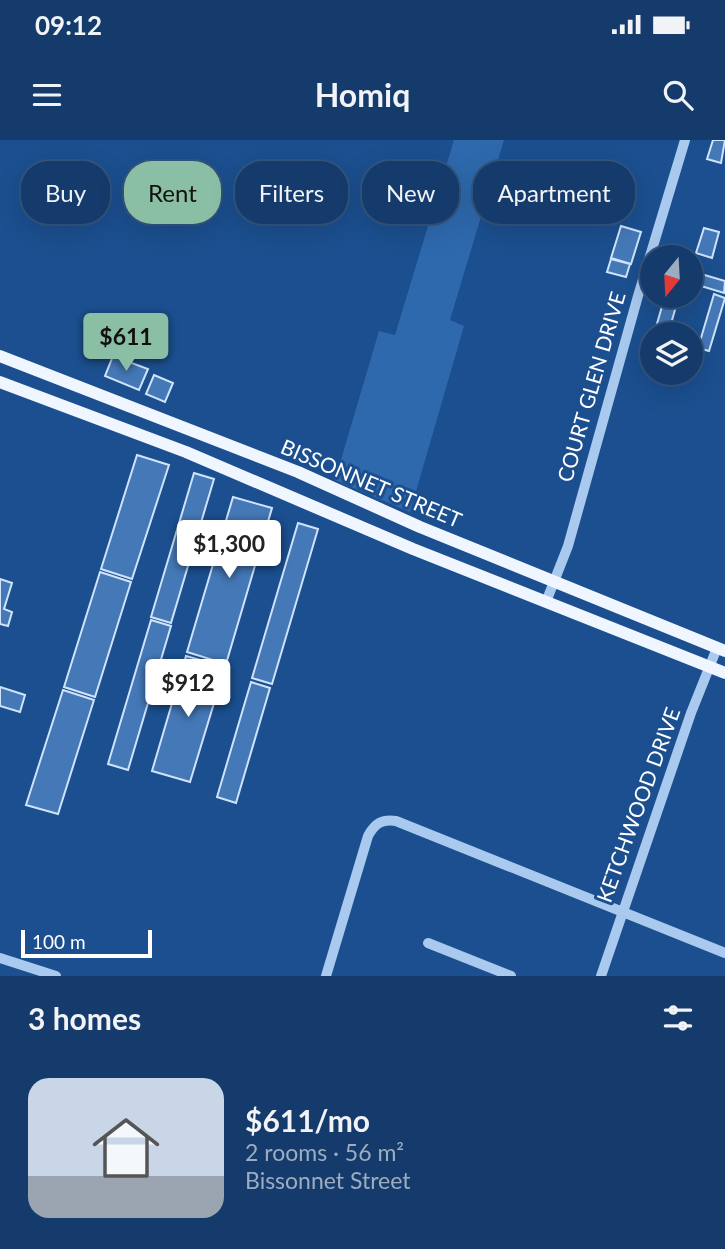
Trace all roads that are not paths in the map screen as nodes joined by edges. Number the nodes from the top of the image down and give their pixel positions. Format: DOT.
graph roads {
  1 [pos="685,140"];
  2 [pos="0,356"];
  3 [pos="0,382"];
  4 [pos="81,388"];
  5 [pos="74,410"];
  6 [pos="555,583"];
  7 [pos="545,602"];
  8 [pos="721,650"];
  9 [pos="709,667"];
  10 [pos="725,673"];
  11 [pos="621,912"];
  12 [pos="428,943"];
  13 [pos="725,953"];
  14 [pos="0,958"];
  15 [pos="56,976"];
  16 [pos="326,976"];
  17 [pos="511,976"];
  18 [pos="601,976"];
  1 -- 6 [label="street, COURT GLEN DRIVE"];
  2 -- 4 [label="main road, BISSONNET STREET"];
  3 -- 5 [label="main road, BISSONNET STREET"];
  4 -- 5 [label="main road"];
  4 -- 6 [label="main road, BISSONNET STREET"];
  5 -- 7 [label="main road, BISSONNET STREET"];
  6 -- 7 [label="street, COURT GLEN DRIVE"];
  6 -- 8 [label="main road, BISSONNET STREET"];
  7 -- 9 [label="main road, BISSONNET STREET"];
  8 -- 9 [label="street, KETCHWOOD DRIVE"];
  9 -- 10 [label="main road, BISSONNET STREET"];
  9 -- 11 [label="street, KETCHWOOD DRIVE"];
  11 -- 13 [label="street"];
  11 -- 16 [label="street"];
  11 -- 18 [label="street, KETCHWOOD DRIVE"];
  12 -- 17 [label="street"];
  14 -- 15 [label="street"];
}
